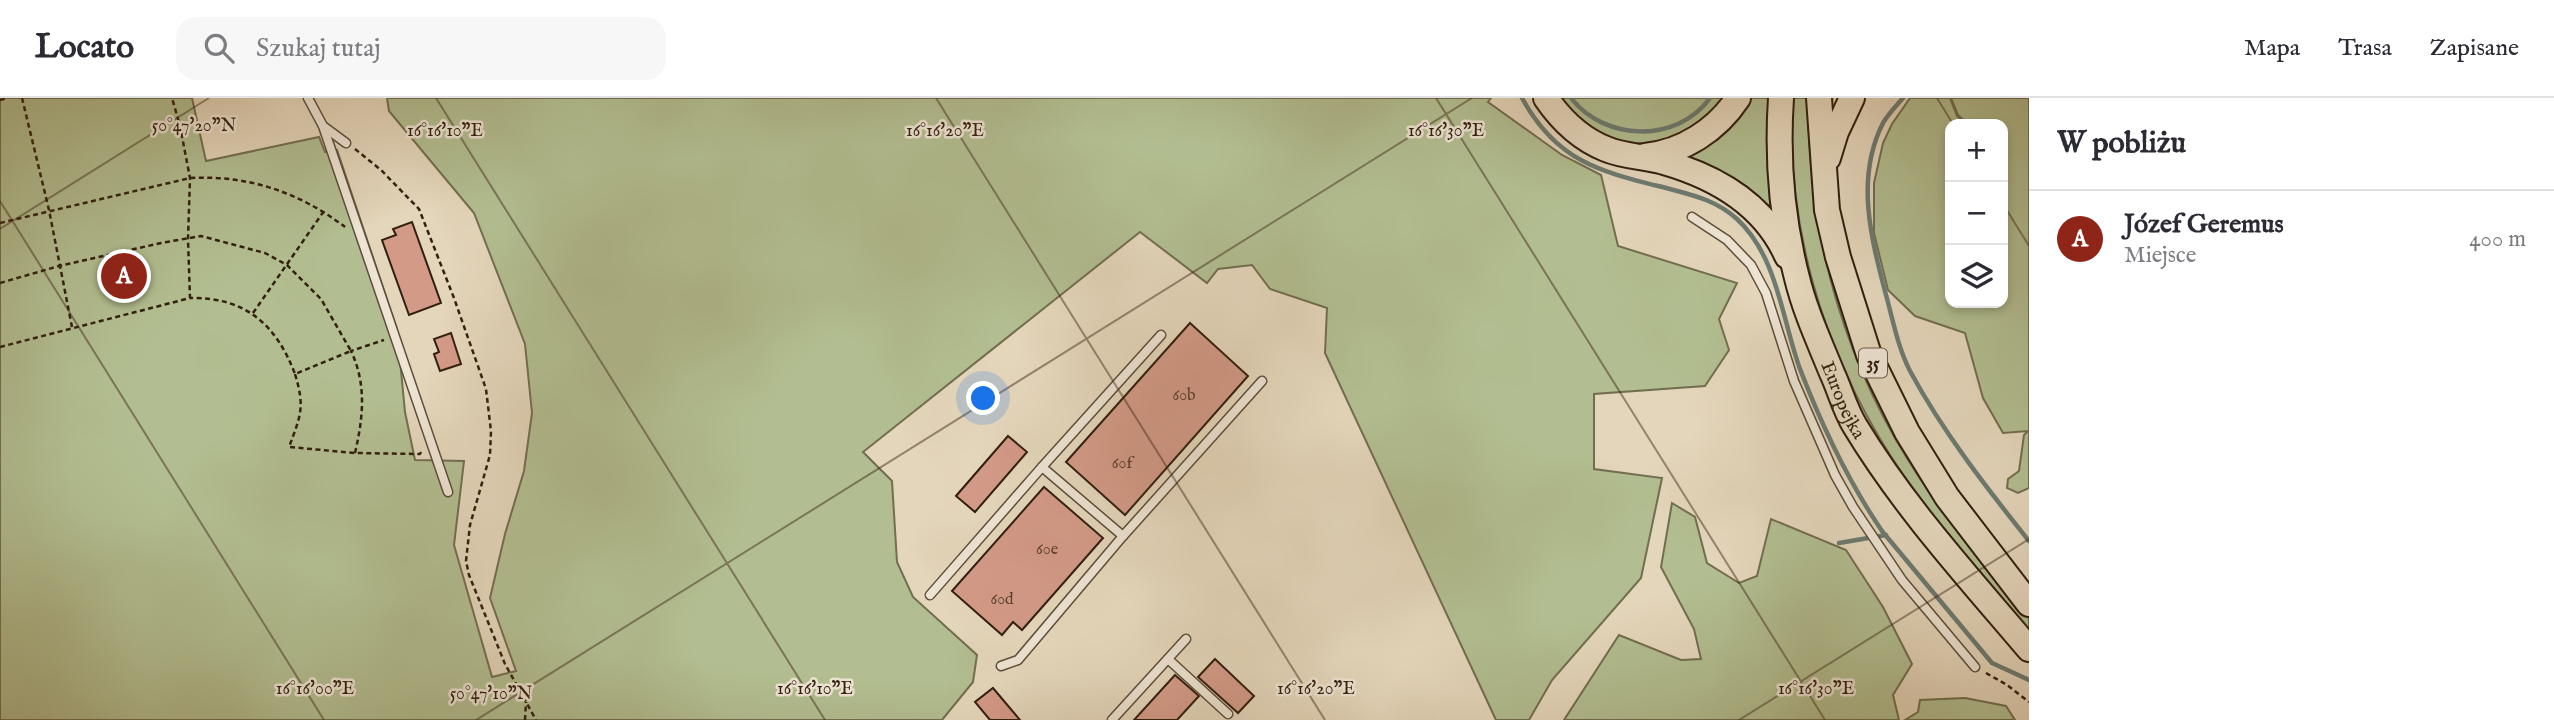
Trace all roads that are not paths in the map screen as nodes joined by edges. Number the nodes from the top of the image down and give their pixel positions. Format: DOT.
graph roads {
  1 [pos="308,98"];
  2 [pos="1546,98"];
  3 [pos="1738,98"];
  4 [pos="1781,98"];
  5 [pos="1819,98"];
  6 [pos="1852,98"];
  7 [pos="323,126"];
  8 [pos="346,143"];
  9 [pos="1637,156"];
  10 [pos="1824,183"];
  11 [pos="1692,217"];
  12 [pos="1797,277"];
  13 [pos="1161,335"];
  14 [pos="1262,381"];
  15 [pos="1042,467"];
  16 [pos="448,492"];
  17 [pos="1123,536"];
  18 [pos="930,595"];
  19 [pos="2029,604"];
  20 [pos="1186,639"];
  21 [pos="2029,649"];
  22 [pos="1168,659"];
  23 [pos="1001,666"];
  24 [pos="1975,667"];
  25 [pos="1228,714"];
  26 [pos="1112,720"];
  1 -- 7 [label="lane"];
  2 -- 9 [label="main road"];
  3 -- 9 [label="main road"];
  4 -- 12 [label="main road, Europejka / 35"];
  5 -- 10 [label="main road, Europejka / 35"];
  6 -- 10 [label="main road"];
  7 -- 8 [label="lane"];
  7 -- 16 [label="lane"];
  9 -- 12 [label="main road"];
  10 -- 19 [label="main road, Europejka / 35"];
  11 -- 24 [label="lane"];
  12 -- 21 [label="main road, Europejka / 35"];
  13 -- 15 [label="lane"];
  14 -- 17 [label="lane"];
  15 -- 17 [label="lane"];
  15 -- 18 [label="lane"];
  17 -- 23 [label="lane"];
  20 -- 22 [label="lane"];
  22 -- 25 [label="lane"];
  22 -- 26 [label="lane"];
}
